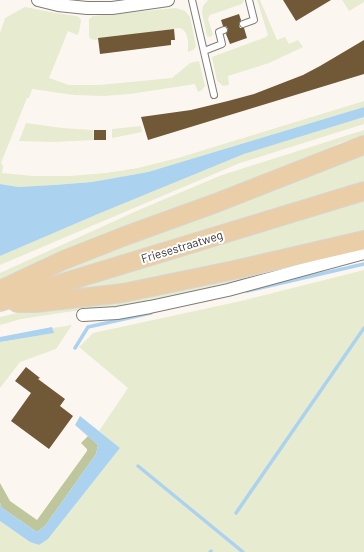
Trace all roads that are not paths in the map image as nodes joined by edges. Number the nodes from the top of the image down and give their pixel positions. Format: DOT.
graph roads {
  1 [pos="38,0"];
  2 [pos="168,0"];
  3 [pos="192,0"];
  4 [pos="249,0"];
  5 [pos="125,3"];
  6 [pos="243,24"];
  7 [pos="224,30"];
  8 [pos="204,51"];
  9 [pos="214,95"];
  10 [pos="364,145"];
  11 [pos="364,191"];
  12 [pos="364,240"];
  13 [pos="364,253"];
  14 [pos="0,290"];
  15 [pos="0,303"];
  16 [pos="83,315"];
  1 -- 5 [label="street"];
  2 -- 5 [label="street"];
  3 -- 8 [label="lane"];
  4 -- 6 [label="lane"];
  7 -- 8 [label="lane"];
  8 -- 9 [label="lane"];
  10 -- 14 [label="main road"];
  11 -- 15 [label="main road, Friesestraatweg"];
  12 -- 15 [label="main road"];
  13 -- 16 [label="street"];
}
